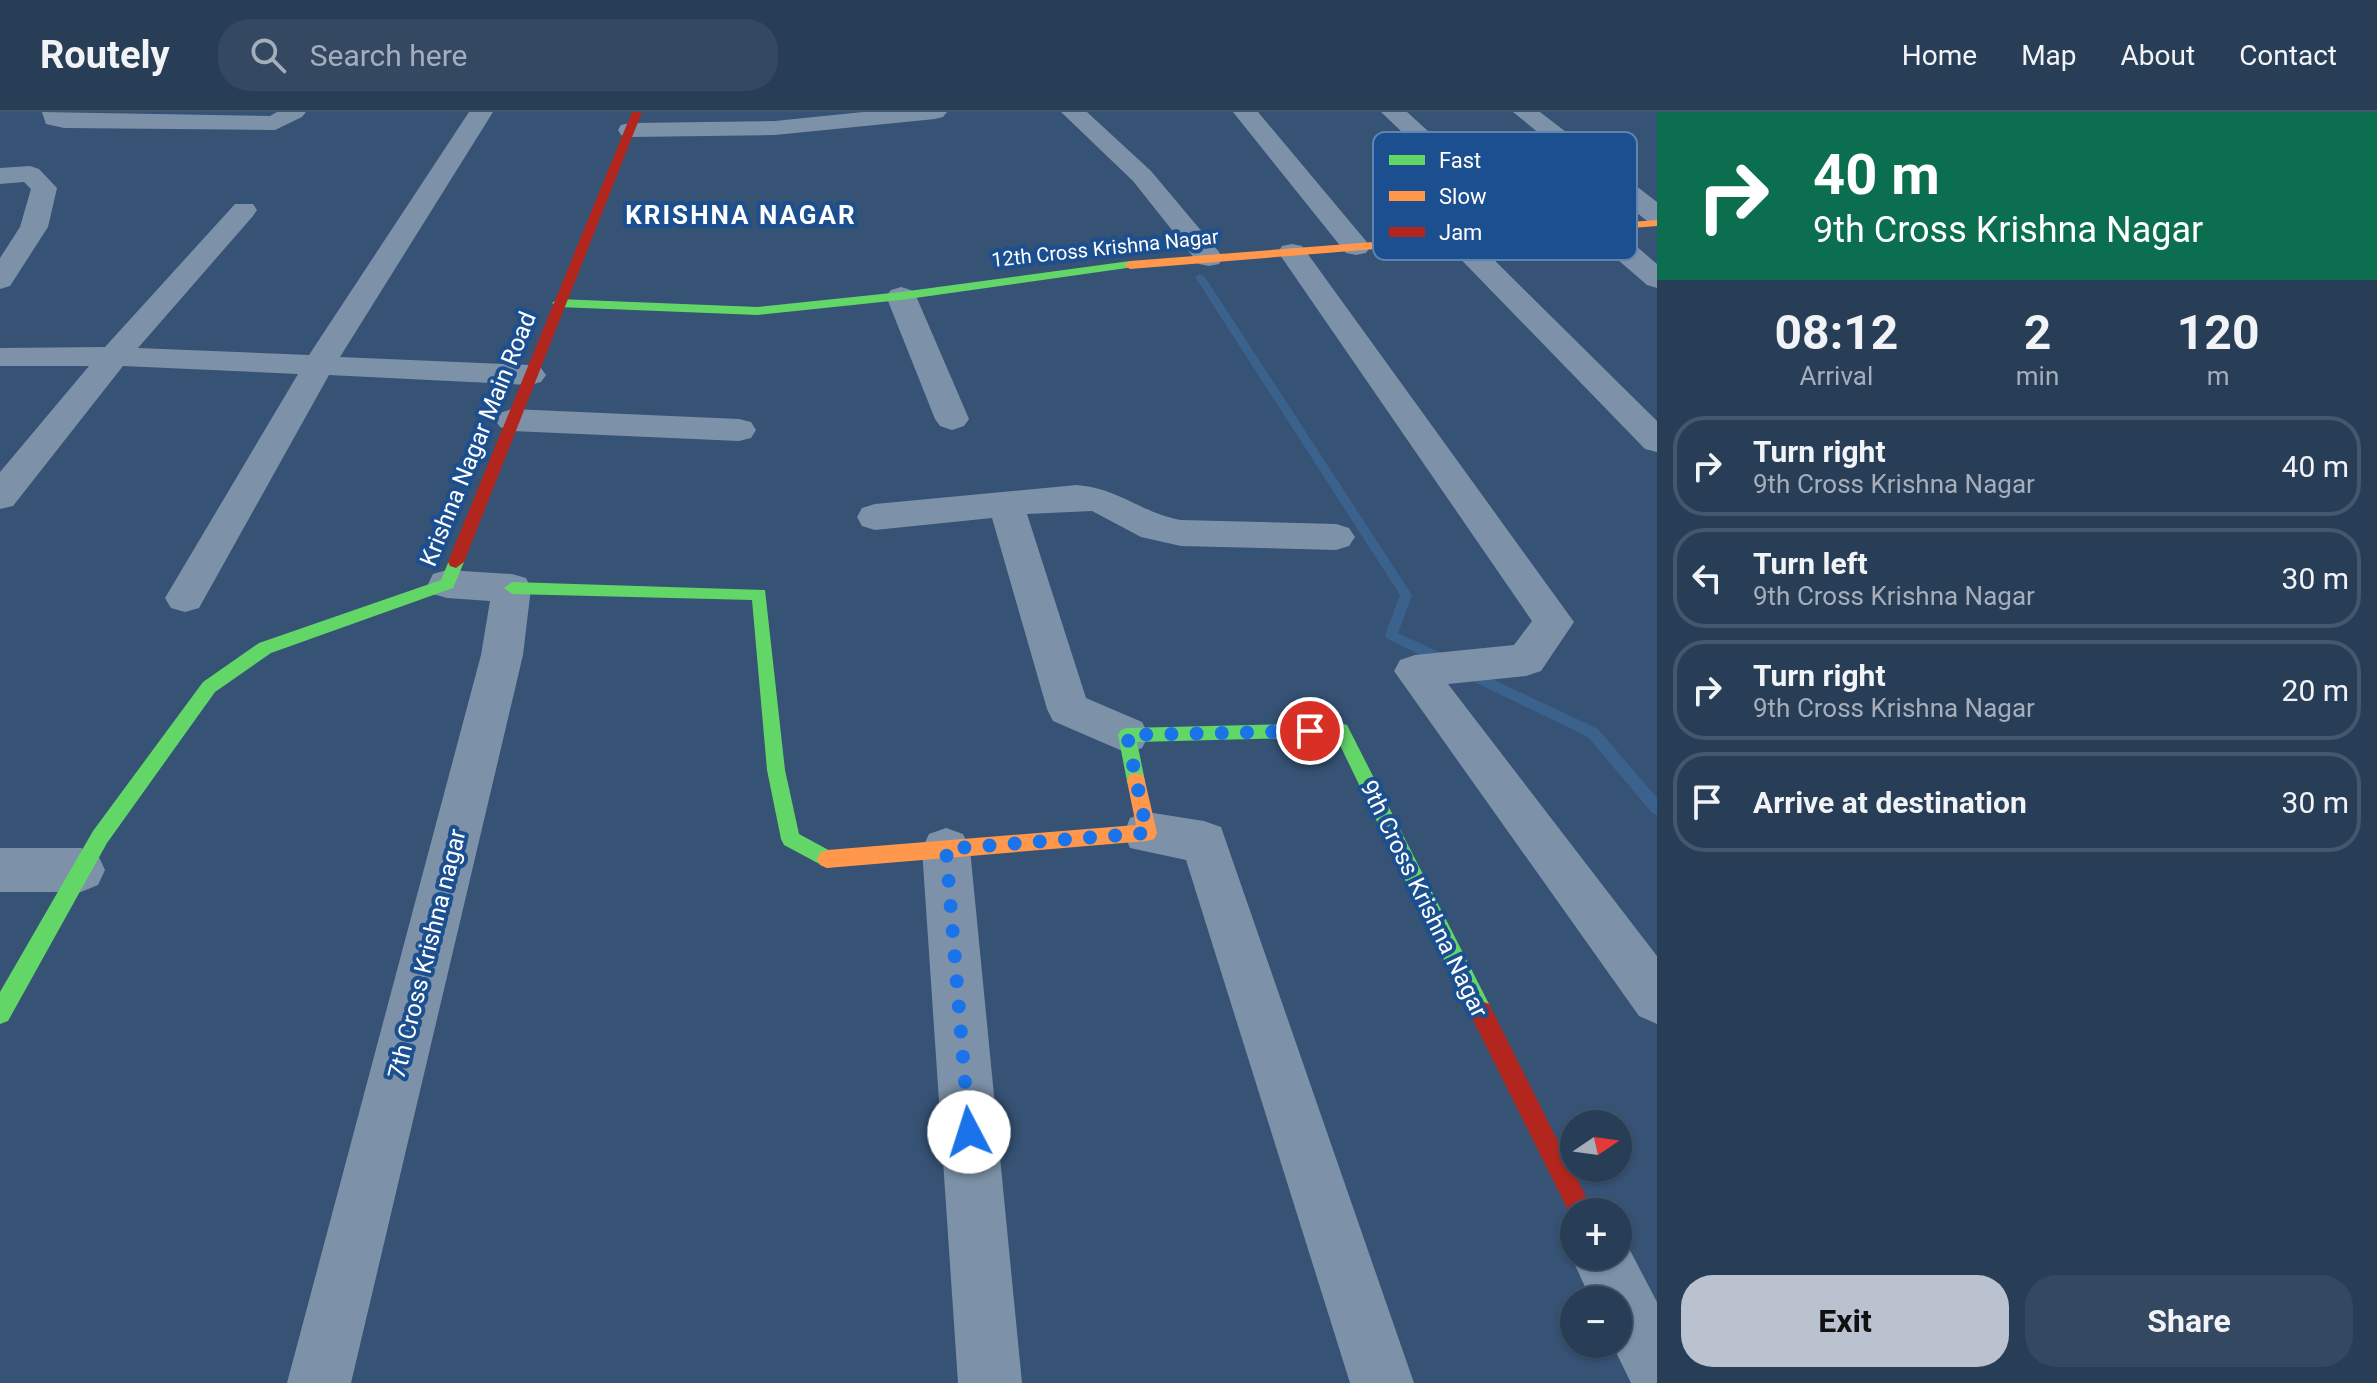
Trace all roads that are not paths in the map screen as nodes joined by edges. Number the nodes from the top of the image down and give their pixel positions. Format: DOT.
graph roads {
  1 [pos="54,112"];
  2 [pos="294,112"];
  3 [pos="481,112"];
  4 [pos="935,112"];
  5 [pos="1073,112"];
  6 [pos="1245,112"];
  7 [pos="1393,112"];
  8 [pos="1525,112"];
  9 [pos="634,121"];
  10 [pos="1415,132"];
  11 [pos="1551,132"];
  12 [pos="0,176"];
  13 [pos="1637,199"];
  14 [pos="244,210"];
  15 [pos="1657,215"];
  16 [pos="1657,223"];
  17 [pos="1637,225"];
  18 [pos="1373,246"];
  19 [pos="1356,247"];
  20 [pos="1292,252"];
  21 [pos="1209,258"];
  22 [pos="1478,260"];
  23 [pos="1635,260"];
  24 [pos="1657,279"];
  25 [pos="0,280"];
  26 [pos="901,296"];
  27 [pos="558,303"];
  28 [pos="114,356"];
  29 [pos="0,357"];
  30 [pos="319,365"];
  31 [pos="530,375"];
  32 [pos="952,419"];
  33 [pos="512,420"];
  34 [pos="739,430"];
  35 [pos="1657,441"];
  36 [pos="0,497"];
  37 [pos="1006,505"];
  38 [pos="875,517"];
  39 [pos="1336,537"];
  40 [pos="447,584"];
  41 [pos="512,588"];
  42 [pos="185,598"];
  43 [pos="1127,735"];
  44 [pos="1147,833"];
  45 [pos="946,849"];
  46 [pos="0,870"];
  47 [pos="81,870"];
  48 [pos="1657,998"];
  49 [pos="0,1013"];
  50 [pos="1573,1198"];
  51 [pos="1608,1270"];
  52 [pos="1657,1368"];
  53 [pos="319,1383"];
  54 [pos="990,1383"];
  55 [pos="1382,1383"];
  1 -- 2 [label="street"];
  3 -- 30 [label="street"];
  4 -- 9 [label="street"];
  5 -- 21 [label="street"];
  6 -- 19 [label="street"];
  7 -- 10 [label="street"];
  8 -- 11 [label="street"];
  9 -- 27 [label="street, Krishna Nagar Main Road"];
  12 -- 25 [label="street"];
  13 -- 15 [label="street"];
  14 -- 28 [label="street"];
  16 -- 17 [label="street, 12th Cross Krishna Nagar"];
  18 -- 19 [label="street, 12th Cross Krishna Nagar"];
  19 -- 20 [label="street, 12th Cross Krishna Nagar"];
  20 -- 21 [label="street, 12th Cross Krishna Nagar"];
  20 -- 48 [label="street"];
  21 -- 26 [label="street, 12th Cross Krishna Nagar"];
  22 -- 35 [label="street"];
  23 -- 24 [label="street"];
  26 -- 27 [label="street, 12th Cross Krishna Nagar"];
  26 -- 32 [label="street"];
  27 -- 31 [label="street, Krishna Nagar Main Road"];
  28 -- 29 [label="street"];
  28 -- 30 [label="street"];
  28 -- 36 [label="street"];
  30 -- 31 [label="street"];
  30 -- 42 [label="street"];
  31 -- 33 [label="street, Krishna Nagar Main Road"];
  33 -- 34 [label="street"];
  33 -- 40 [label="street, Krishna Nagar Main Road"];
  37 -- 38 [label="street"];
  37 -- 39 [label="street"];
  37 -- 43 [label="street"];
  40 -- 41 [label="street"];
  40 -- 47 [label="street, Krishna Nagar Main Road"];
  41 -- 45 [label="street"];
  41 -- 53 [label="street, 7th Cross Krishna nagar"];
  43 -- 44 [label="street"];
  43 -- 50 [label="street, 9th Cross Krishna Nagar"];
  44 -- 45 [label="street"];
  44 -- 55 [label="street"];
  45 -- 54 [label="street"];
  46 -- 47 [label="street"];
  47 -- 49 [label="street, Krishna Nagar Main Road"];
  51 -- 52 [label="street"];
}
